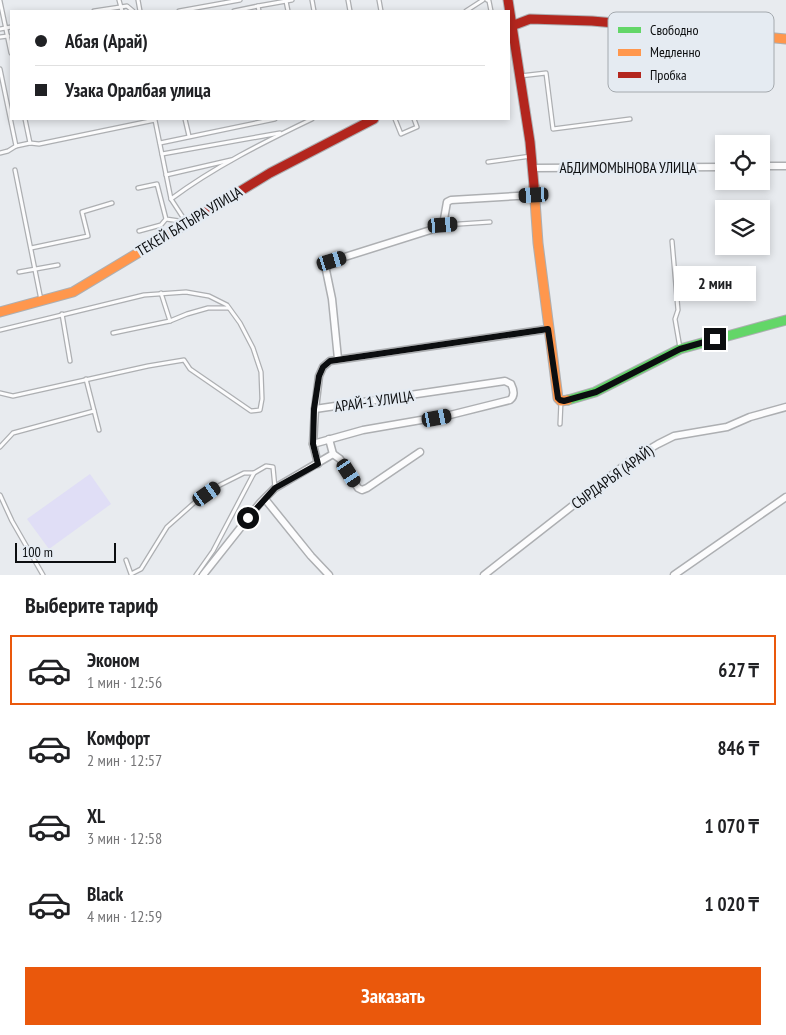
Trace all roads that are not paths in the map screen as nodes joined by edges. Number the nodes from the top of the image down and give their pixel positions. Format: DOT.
graph roads {
  1 [pos="119,0"];
  2 [pos="240,0"];
  3 [pos="292,0"];
  4 [pos="483,0"];
  5 [pos="286,1"];
  6 [pos="0,2"];
  7 [pos="121,6"];
  8 [pos="258,6"];
  9 [pos="99,10"];
  10 [pos="122,10"];
  11 [pos="132,10"];
  12 [pos="184,10"];
  13 [pos="239,10"];
  14 [pos="259,10"];
  15 [pos="468,10"];
  16 [pos="608,22"];
  17 [pos="510,26"];
  18 [pos="10,27"];
  19 [pos="6,28"];
  20 [pos="0,29"];
  21 [pos="8,36"];
  22 [pos="0,38"];
  23 [pos="10,47"];
  24 [pos="0,69"];
  25 [pos="520,76"];
  26 [pos="10,117"];
  27 [pos="630,119"];
  28 [pos="11,120"];
  29 [pos="25,120"];
  30 [pos="145,120"];
  31 [pos="155,120"];
  32 [pos="185,120"];
  33 [pos="270,120"];
  34 [pos="310,120"];
  35 [pos="372,120"];
  36 [pos="394,120"];
  37 [pos="414,120"];
  38 [pos="283,132"];
  39 [pos="189,136"];
  40 [pos="160,142"];
  41 [pos="30,143"];
  42 [pos="16,146"];
  43 [pos="0,152"];
  44 [pos="162,154"];
  45 [pos="532,156"];
  46 [pos="235,159"];
  47 [pos="488,162"];
  48 [pos="770,166"];
  49 [pos="786,166"];
  50 [pos="715,167"];
  51 [pos="533,168"];
  52 [pos="15,170"];
  53 [pos="166,175"];
  54 [pos="138,188"];
  55 [pos="534,195"];
  56 [pos="171,198"];
  57 [pos="112,203"];
  58 [pos="166,219"];
  59 [pos="186,222"];
  60 [pos="490,222"];
  61 [pos="443,225"];
  62 [pos="139,231"];
  63 [pos="672,241"];
  64 [pos="31,248"];
  65 [pos="58,265"];
  66 [pos="35,268"];
  67 [pos="19,272"];
  68 [pos="161,294"];
  69 [pos="42,301"];
  70 [pos="229,308"];
  71 [pos="0,312"];
  72 [pos="62,314"];
  73 [pos="786,320"];
  74 [pos="170,321"];
  75 [pos="548,329"];
  76 [pos="0,330"];
  77 [pos="112,333"];
  78 [pos="680,349"];
  79 [pos="338,359"];
  80 [pos="70,361"];
  81 [pos="86,379"];
  82 [pos="0,393"];
  83 [pos="562,401"];
  84 [pos="786,407"];
  85 [pos="314,409"];
  86 [pos="94,410"];
  87 [pos="560,424"];
  88 [pos="99,430"];
  89 [pos="0,438"];
  90 [pos="329,439"];
  91 [pos="313,444"];
  92 [pos="1,445"];
  93 [pos="420,452"];
  94 [pos="333,454"];
  95 [pos="318,464"];
  96 [pos="254,473"];
  97 [pos="275,488"];
  98 [pos="0,495"];
  99 [pos="786,496"];
  100 [pos="264,499"];
  101 [pos="126,560"];
  102 [pos="43,575"];
  103 [pos="196,575"];
  104 [pos="203,575"];
  105 [pos="329,575"];
  106 [pos="484,575"];
  107 [pos="674,575"];
  1 -- 7 [label="lane"];
  2 -- 12 [label="lane"];
  3 -- 5 [label="lane"];
  4 -- 15 [label="lane"];
  5 -- 8 [label="lane"];
  6 -- 19 [label="lane"];
  7 -- 9 [label="lane"];
  7 -- 10 [label="lane"];
  7 -- 11 [label="lane"];
  8 -- 13 [label="lane"];
  8 -- 14 [label="lane"];
  16 -- 17 [label="street"];
  17 -- 25 [label="street"];
  18 -- 19 [label="lane"];
  19 -- 20 [label="lane"];
  19 -- 21 [label="lane"];
  21 -- 22 [label="lane"];
  21 -- 23 [label="lane"];
  24 -- 26 [label="lane"];
  25 -- 27 [label="lane"];
  25 -- 45 [label="street"];
  28 -- 42 [label="lane"];
  29 -- 41 [label="lane"];
  30 -- 41 [label="lane"];
  31 -- 40 [label="lane"];
  32 -- 39 [label="lane"];
  33 -- 39 [label="lane"];
  34 -- 38 [label="lane"];
  35 -- 59 [label="street, ТЕКЕЙ БАТЫРА УЛИЦА"];
  36 -- 37 [label="lane"];
  38 -- 44 [label="lane"];
  38 -- 46 [label="lane"];
  39 -- 40 [label="lane"];
  40 -- 44 [label="lane"];
  41 -- 42 [label="lane"];
  42 -- 43 [label="lane"];
  44 -- 53 [label="lane"];
  45 -- 47 [label="lane"];
  45 -- 51 [label="street"];
  46 -- 53 [label="lane"];
  46 -- 56 [label="lane"];
  48 -- 49 [label="street"];
  50 -- 51 [label="street, АБДИМОМЫНОВА УЛИЦА"];
  51 -- 55 [label="street"];
  52 -- 64 [label="lane"];
  53 -- 56 [label="lane"];
  54 -- 58 [label="lane"];
  55 -- 61 [label="street"];
  55 -- 75 [label="street"];
  56 -- 59 [label="lane"];
  57 -- 64 [label="lane"];
  58 -- 59 [label="lane"];
  58 -- 62 [label="lane"];
  59 -- 69 [label="street, ТЕКЕЙ БАТЫРА УЛИЦА"];
  60 -- 61 [label="lane"];
  61 -- 79 [label="street"];
  63 -- 78 [label="lane"];
  64 -- 66 [label="lane"];
  65 -- 66 [label="lane"];
  66 -- 67 [label="lane"];
  66 -- 69 [label="lane"];
  68 -- 70 [label="lane"];
  68 -- 72 [label="lane"];
  68 -- 74 [label="lane"];
  69 -- 71 [label="street, ТЕКЕЙ БАТЫРА УЛИЦА"];
  70 -- 74 [label="lane"];
  70 -- 81 [label="lane"];
  72 -- 76 [label="lane"];
  72 -- 80 [label="lane"];
  73 -- 78 [label="street"];
  74 -- 77 [label="lane"];
  75 -- 79 [label="street"];
  75 -- 83 [label="street"];
  78 -- 83 [label="street"];
  79 -- 85 [label="street"];
  81 -- 82 [label="lane"];
  81 -- 86 [label="lane"];
  83 -- 87 [label="lane"];
  84 -- 106 [label="street, СЫРДАРЬЯ (АРАЙ)"];
  85 -- 90 [label="street, АРАЙ-1 УЛИЦА"];
  85 -- 91 [label="street"];
  86 -- 88 [label="lane"];
  86 -- 92 [label="lane"];
  89 -- 92 [label="lane"];
  90 -- 91 [label="street, АРАЙ-1 УЛИЦА"];
  90 -- 94 [label="street"];
  91 -- 95 [label="street"];
  93 -- 94 [label="street"];
  94 -- 95 [label="street"];
  95 -- 97 [label="street"];
  96 -- 97 [label="lane"];
  96 -- 101 [label="lane"];
  96 -- 103 [label="lane"];
  97 -- 100 [label="street"];
  98 -- 102 [label="lane"];
  99 -- 107 [label="street"];
  100 -- 104 [label="street"];
  100 -- 105 [label="street"];
}
